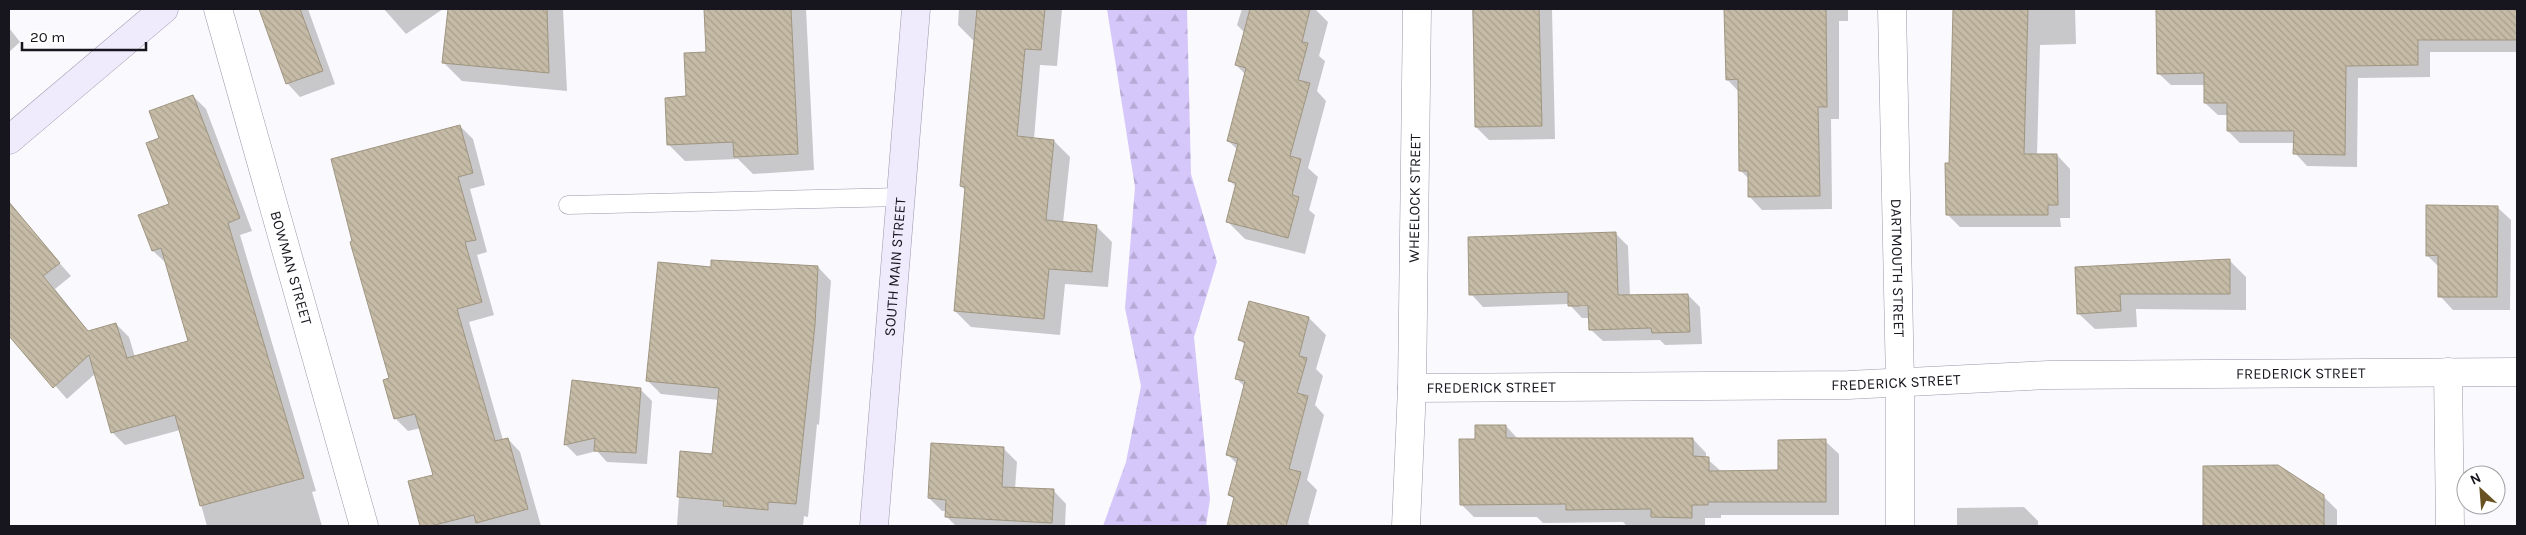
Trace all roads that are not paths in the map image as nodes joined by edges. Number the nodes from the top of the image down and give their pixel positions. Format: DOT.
graph roads {
  1 [pos="164,9"];
  2 [pos="218,9"];
  3 [pos="916,9"];
  4 [pos="1417,9"];
  5 [pos="1892,9"];
  6 [pos="9,140"];
  7 [pos="902,197"];
  8 [pos="568,204"];
  9 [pos="2448,372"];
  10 [pos="2517,372"];
  11 [pos="1900,382"];
  12 [pos="1412,388"];
  13 [pos="364,526"];
  14 [pos="874,526"];
  15 [pos="1406,526"];
  16 [pos="1900,526"];
  17 [pos="2450,526"];
  1 -- 6 [label="main road"];
  2 -- 13 [label="street, BOWMAN STREET"];
  3 -- 7 [label="main road, SOUTH MAIN STREET"];
  4 -- 12 [label="street, WHEELOCK STREET"];
  5 -- 11 [label="street, DARTMOUTH STREET"];
  7 -- 8 [label="lane"];
  7 -- 14 [label="main road, SOUTH MAIN STREET"];
  9 -- 10 [label="street, FREDERICK STREET"];
  9 -- 11 [label="street, FREDERICK STREET"];
  9 -- 17 [label="street"];
  11 -- 12 [label="street, FREDERICK STREET"];
  11 -- 16 [label="street, DARTMOUTH STREET"];
  12 -- 15 [label="street, FREDERICK STREET"];
}
